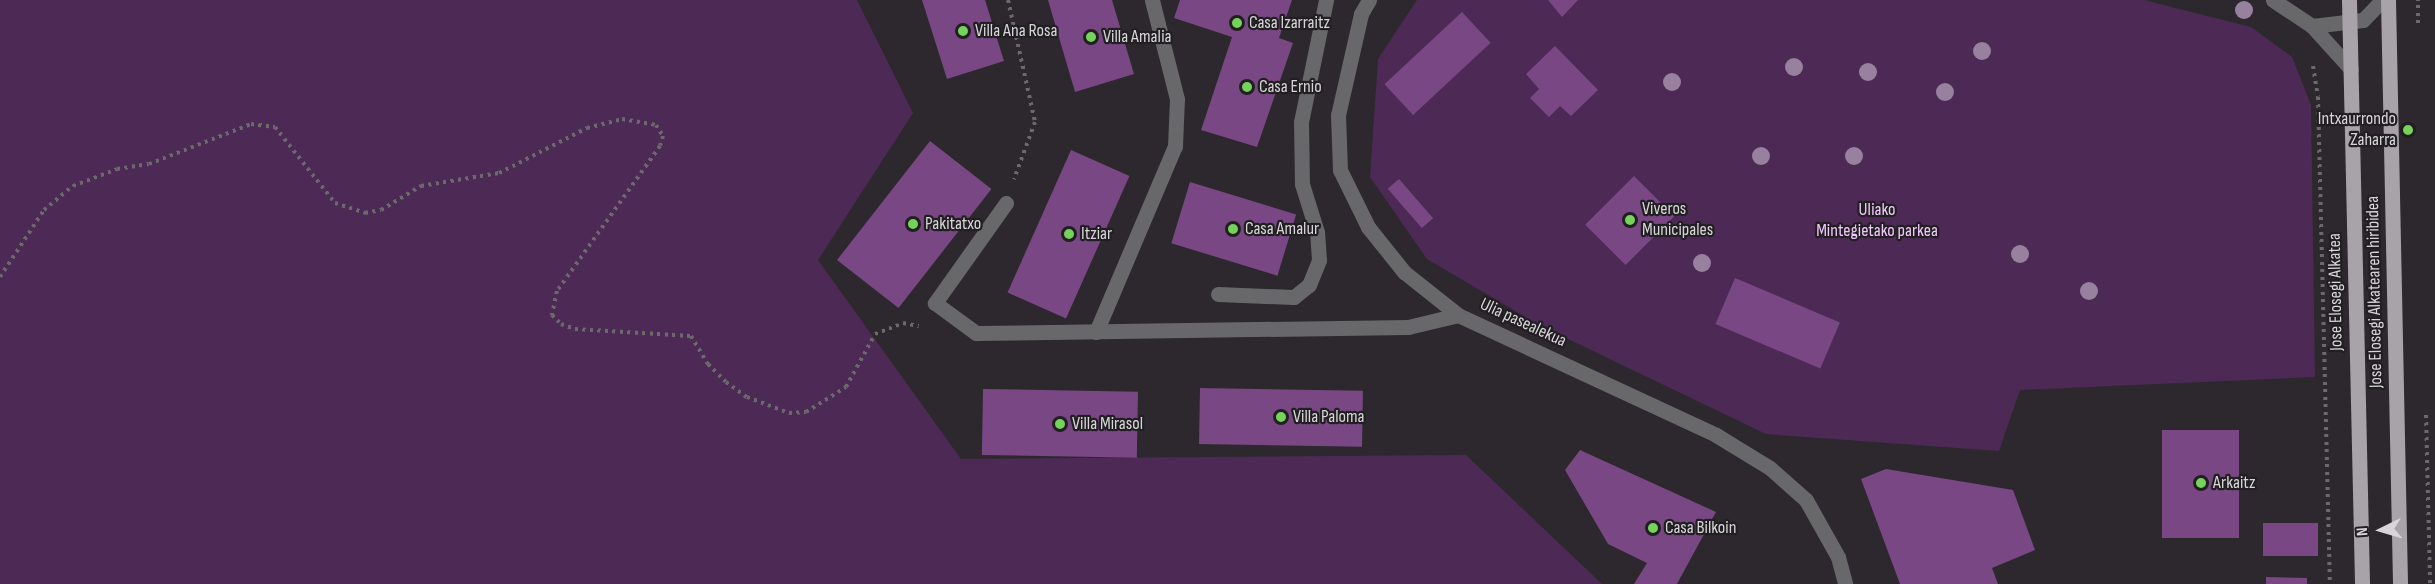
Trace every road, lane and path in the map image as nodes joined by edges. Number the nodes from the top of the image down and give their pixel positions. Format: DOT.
graph roads {
  1 [pos="1008,0"];
  2 [pos="1152,0"];
  3 [pos="1326,0"];
  4 [pos="1369,0"];
  5 [pos="2273,0"];
  6 [pos="2349,0"];
  7 [pos="2382,0"];
  8 [pos="2388,0"];
  9 [pos="2350,24"];
  10 [pos="2312,26"];
  11 [pos="2351,69"];
  12 [pos="1006,203"];
  13 [pos="0,278"];
  14 [pos="1218,294"];
  15 [pos="1458,315"];
  16 [pos="932,327"];
  17 [pos="1096,332"];
  18 [pos="1845,584"];
  19 [pos="2330,584"];
  20 [pos="2362,584"];
  21 [pos="2400,584"];
  1 -- 12 [label="path"];
  2 -- 17 [label="street"];
  3 -- 14 [label="street"];
  4 -- 15 [label="street, Ulia pasealekua"];
  5 -- 10 [label="street"];
  6 -- 9 [label="main road, Jose Elosegi Alkatea"];
  7 -- 9 [label="street"];
  8 -- 21 [label="main road, Jose Elosegi Alkatearen hiribidea"];
  9 -- 10 [label="street"];
  9 -- 11 [label="main road, Jose Elosegi Alkatea"];
  10 -- 11 [label="street"];
  10 -- 19 [label="path"];
  11 -- 20 [label="main road, Jose Elosegi Alkatea"];
  12 -- 17 [label="street"];
  13 -- 16 [label="path"];
  15 -- 17 [label="street"];
  15 -- 18 [label="street, Ulia pasealekua"];
}
